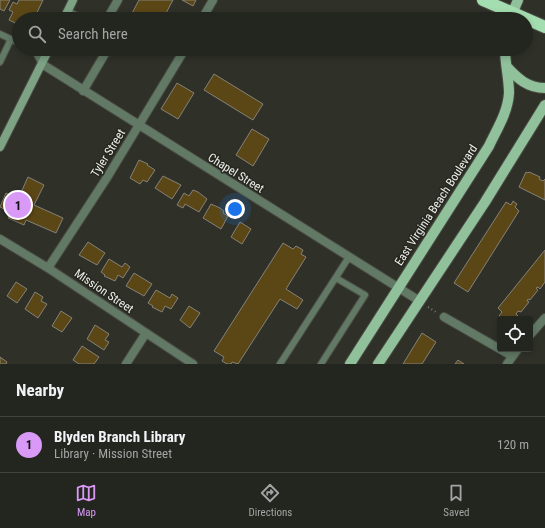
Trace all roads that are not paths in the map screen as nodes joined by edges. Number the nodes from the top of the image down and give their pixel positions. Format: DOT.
graph roads {
  1 [pos="73,0"];
  2 [pos="118,0"];
  3 [pos="213,0"];
  4 [pos="483,0"];
  5 [pos="518,0"];
  6 [pos="67,12"];
  7 [pos="111,12"];
  8 [pos="206,12"];
  9 [pos="504,12"];
  10 [pos="513,12"];
  11 [pos="533,23"];
  12 [pos="545,27"];
  13 [pos="0,34"];
  14 [pos="11,39"];
  15 [pos="38,56"];
  16 [pos="46,56"];
  17 [pos="101,56"];
  18 [pos="181,56"];
  19 [pos="506,56"];
  20 [pos="0,62"];
  21 [pos="42,64"];
  22 [pos="507,67"];
  23 [pos="545,88"];
  24 [pos="83,91"];
  25 [pos="545,105"];
  26 [pos="138,125"];
  27 [pos="0,147"];
  28 [pos="0,239"];
  29 [pos="349,257"];
  30 [pos="48,268"];
  31 [pos="336,278"];
  32 [pos="398,288"];
  33 [pos="418,300"];
  34 [pos="444,317"];
  35 [pos="545,318"];
  36 [pos="533,332"];
  37 [pos="146,333"];
  38 [pos="515,352"];
  39 [pos="512,356"];
  40 [pos="126,364"];
  41 [pos="193,364"];
  42 [pos="280,364"];
  43 [pos="321,364"];
  44 [pos="350,364"];
  45 [pos="378,364"];
  46 [pos="507,364"];
  1 -- 6 [label="main road"];
  2 -- 7 [label="street"];
  3 -- 8 [label="street"];
  4 -- 9 [label="highway"];
  5 -- 10 [label="main road"];
  11 -- 12 [label="highway"];
  13 -- 14 [label="lane"];
  14 -- 20 [label="lane"];
  15 -- 21 [label="lane"];
  16 -- 21 [label="main road"];
  17 -- 24 [label="street"];
  18 -- 26 [label="street, Tyler Street"];
  19 -- 22 [label="main road, East Virginia Beach Boulevard"];
  21 -- 24 [label="street, Chapel Street"];
  21 -- 27 [label="main road"];
  22 -- 23 [label="main road"];
  22 -- 32 [label="main road, East Virginia Beach Boulevard"];
  24 -- 26 [label="street, Chapel Street"];
  25 -- 33 [label="main road"];
  26 -- 29 [label="street, Chapel Street"];
  26 -- 30 [label="street, Tyler Street"];
  28 -- 30 [label="street, Mission Street"];
  29 -- 31 [label="lane"];
  29 -- 32 [label="street, Chapel Street"];
  30 -- 37 [label="street, Mission Street"];
  31 -- 42 [label="lane"];
  31 -- 43 [label="lane"];
  32 -- 33 [label="street, Chapel Street"];
  32 -- 44 [label="main road, East Virginia Beach Boulevard"];
  33 -- 45 [label="main road"];
  34 -- 39 [label="street"];
  35 -- 36 [label="street"];
  37 -- 40 [label="street"];
  37 -- 41 [label="street, Mission Street"];
  38 -- 39 [label="street"];
  39 -- 46 [label="street"];
}
